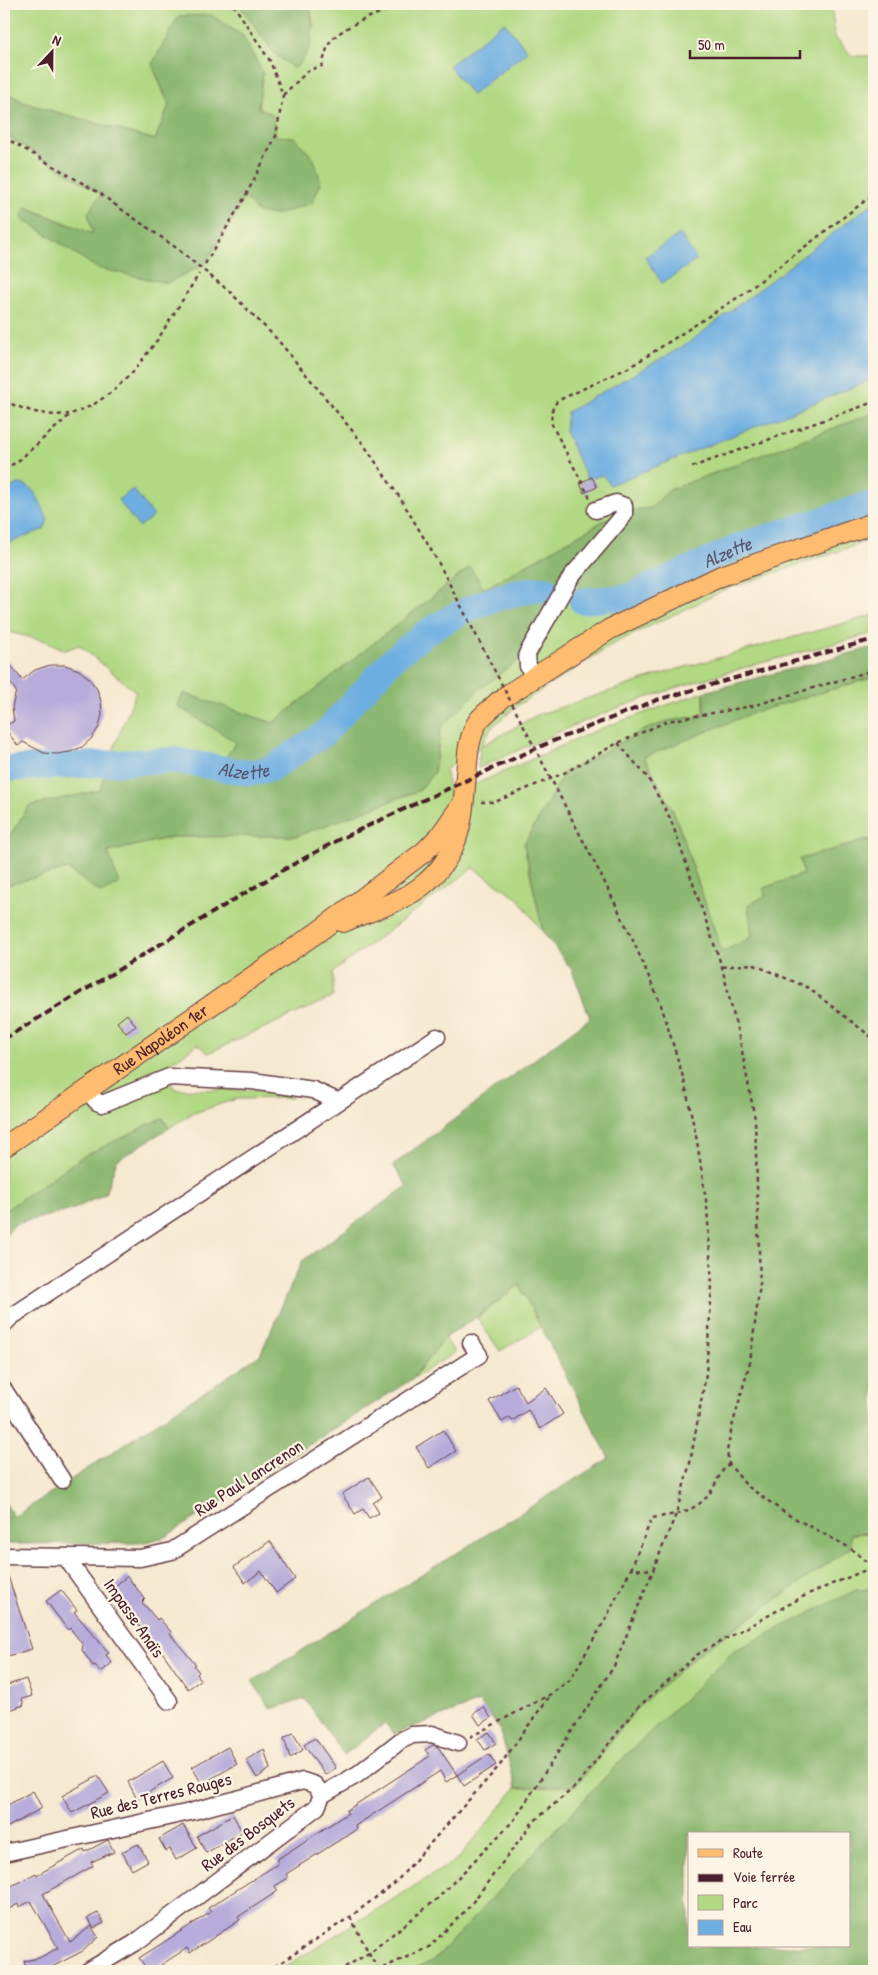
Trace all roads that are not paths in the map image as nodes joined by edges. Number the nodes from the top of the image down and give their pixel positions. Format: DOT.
graph roads {
  1 [pos="596,510"];
  2 [pos="874,523"];
  3 [pos="534,677"];
  4 [pos="437,1037"];
  5 [pos="88,1090"];
  6 [pos="336,1101"];
  7 [pos="4,1147"];
  8 [pos="4,1324"];
  9 [pos="471,1343"];
  10 [pos="4,1390"];
  11 [pos="62,1480"];
  12 [pos="4,1556"];
  13 [pos="67,1559"];
  14 [pos="168,1701"];
  15 [pos="458,1743"];
  16 [pos="322,1795"];
  17 [pos="4,1853"];
  18 [pos="88,1971"];
  1 -- 3 [label="street"];
  2 -- 3 [label="main road, Rue Napoléon 1er"];
  3 -- 5 [label="main road, Rue Napoléon 1er"];
  4 -- 6 [label="street"];
  5 -- 6 [label="street"];
  5 -- 7 [label="main road, Rue Napoléon 1er"];
  6 -- 8 [label="street"];
  9 -- 13 [label="street, Rue Paul Lancrenon"];
  10 -- 11 [label="street"];
  12 -- 13 [label="street, Rue Paul Lancrenon"];
  13 -- 14 [label="street, Impasse Anaïs"];
  15 -- 16 [label="street, Rue des Bosquets"];
  16 -- 17 [label="street, Rue des Terres Rouges"];
  16 -- 18 [label="street, Rue des Bosquets"];
}
